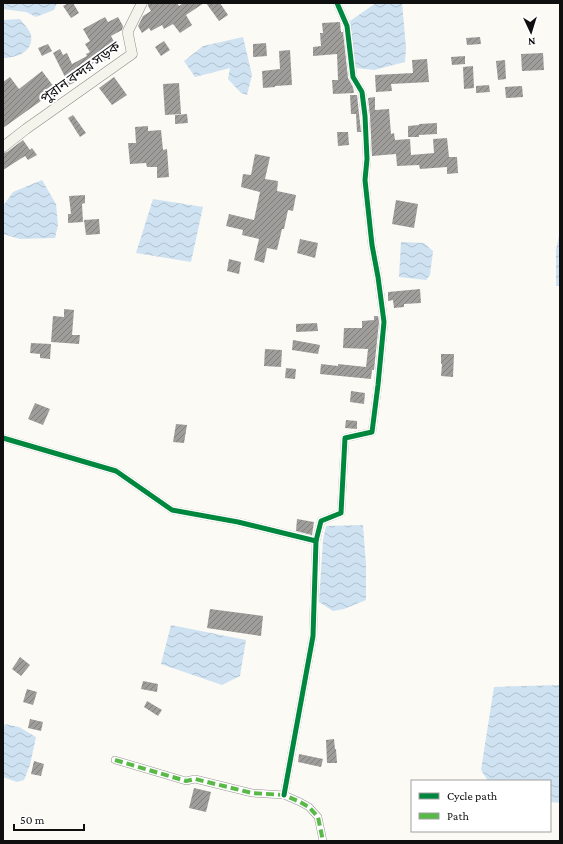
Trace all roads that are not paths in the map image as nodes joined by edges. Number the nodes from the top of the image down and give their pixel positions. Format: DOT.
graph roads {
  1 [pos="142,3"];
  2 [pos="337,3"];
  3 [pos="3,147"];
  4 [pos="3,438"];
  5 [pos="316,541"];
  6 [pos="115,760"];
  7 [pos="284,795"];
  8 [pos="323,841"];
  1 -- 3 [label="street, পুরান বন্দর সড়ক"];
  2 -- 5 [label="street"];
  4 -- 5 [label="street"];
  5 -- 7 [label="street"];
  6 -- 7 [label="street"];
  7 -- 8 [label="street"];
}
